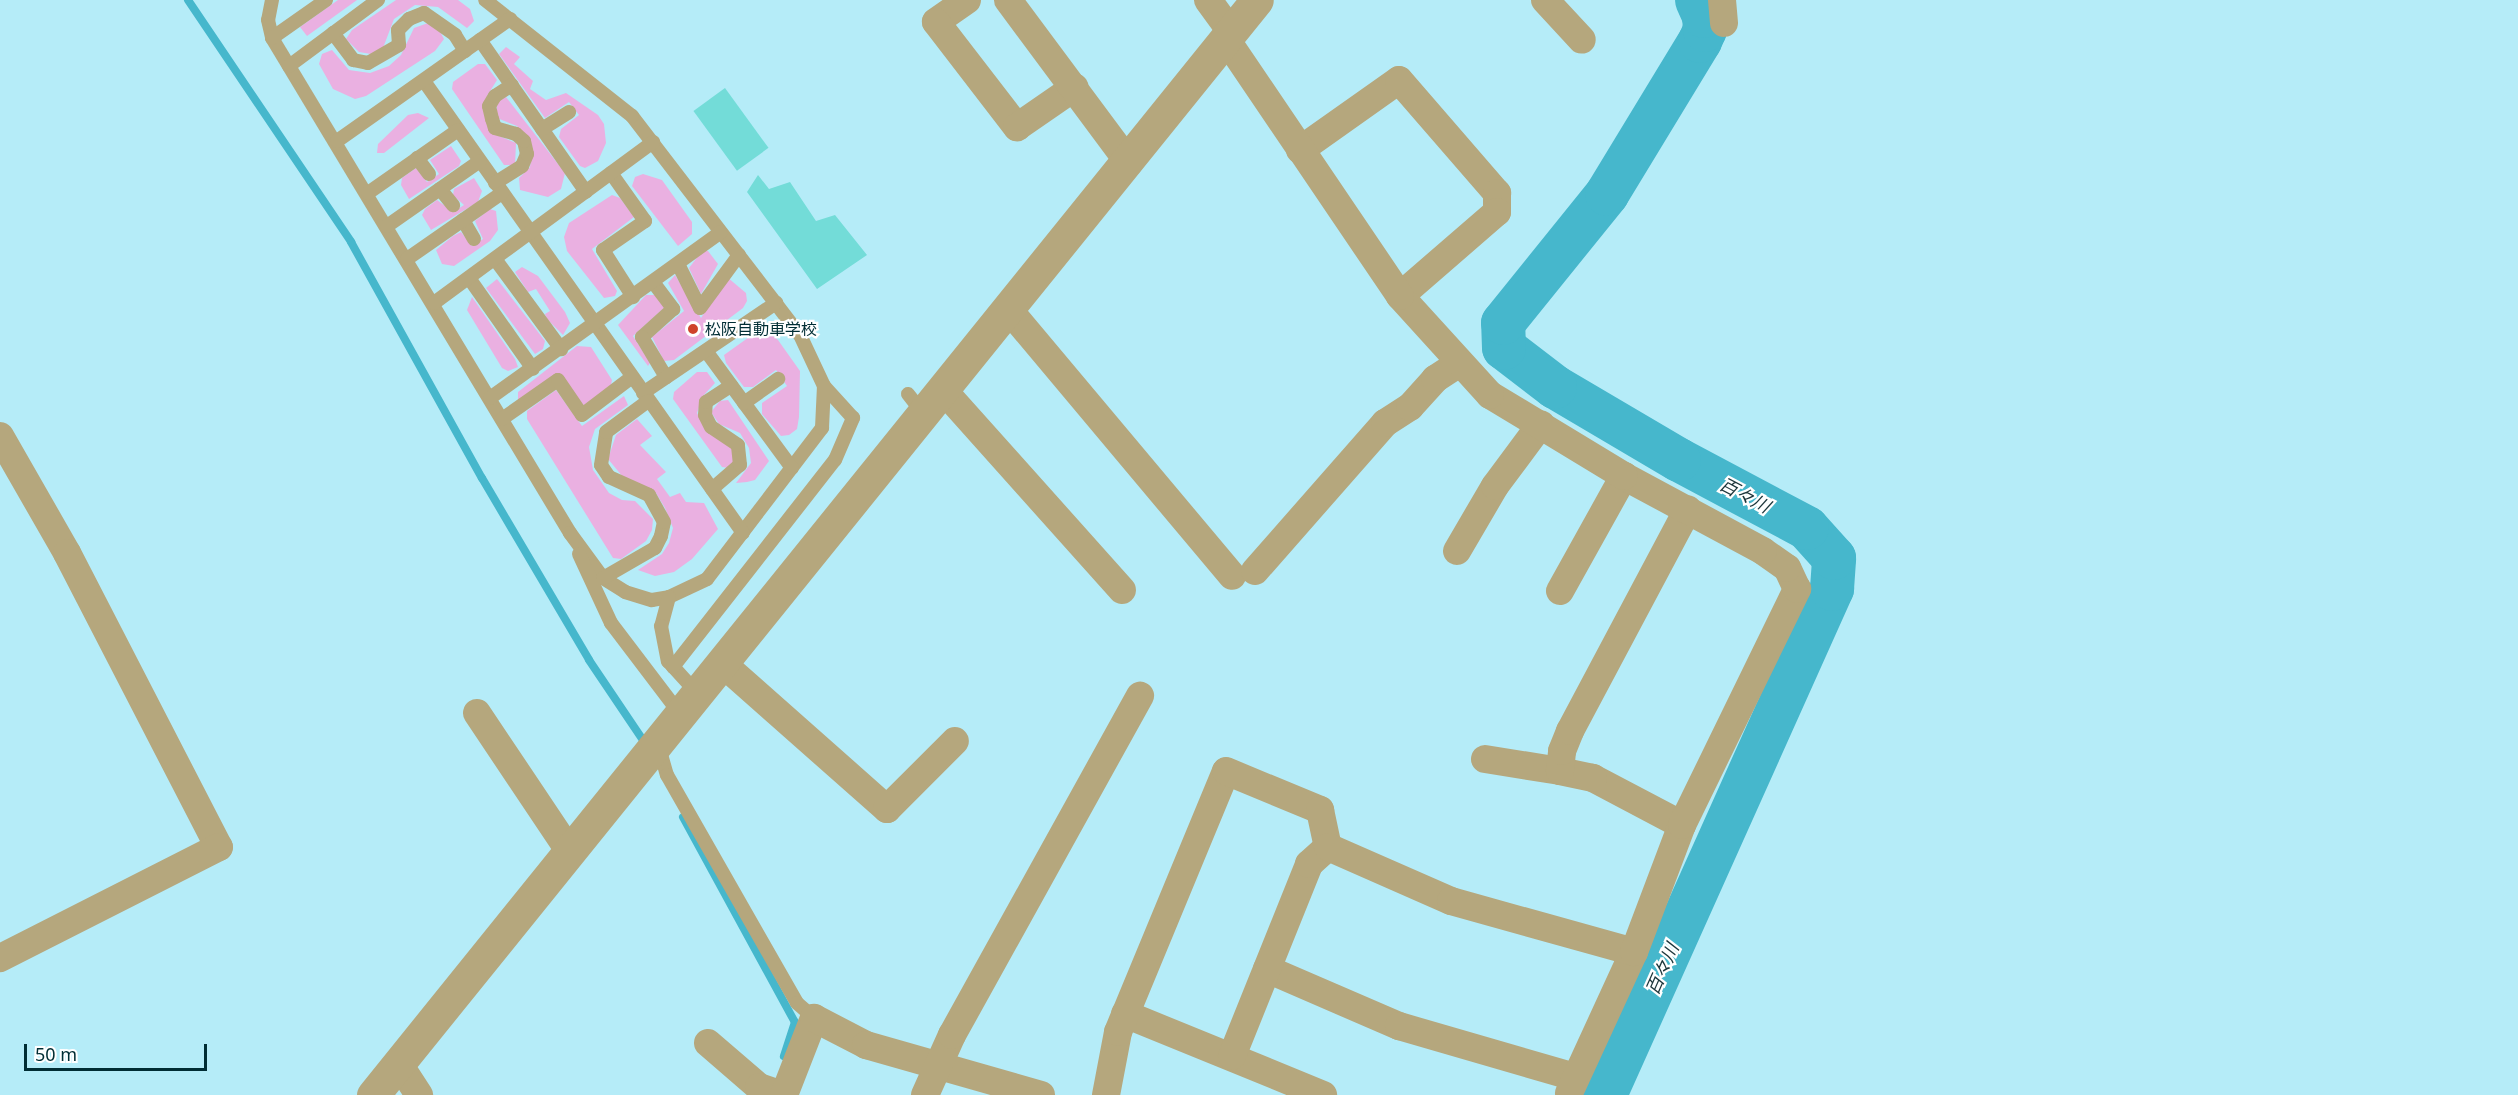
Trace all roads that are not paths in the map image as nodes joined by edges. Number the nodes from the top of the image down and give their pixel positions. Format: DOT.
graph roads {
  1 [pos="272,0"];
  2 [pos="326,0"];
  3 [pos="378,0"];
  4 [pos="485,0"];
  5 [pos="967,0"];
  6 [pos="1008,0"];
  7 [pos="1208,0"];
  8 [pos="1257,0"];
  9 [pos="1545,0"];
  10 [pos="510,19"];
  11 [pos="333,33"];
  12 [pos="1228,36"];
  13 [pos="272,38"];
  14 [pos="480,40"];
  15 [pos="1582,40"];
  16 [pos="465,51"];
  17 [pos="289,66"];
  18 [pos="424,81"];
  19 [pos="512,85"];
  20 [pos="1075,87"];
  21 [pos="569,112"];
  22 [pos="542,129"];
  23 [pos="458,130"];
  24 [pos="337,141"];
  25 [pos="653,142"];
  26 [pos="1300,150"];
  27 [pos="417,158"];
  28 [pos="480,161"];
  29 [pos="1129,163"];
  30 [pos="611,173"];
  31 [pos="429,174"];
  32 [pos="499,188"];
  33 [pos="440,189"];
  34 [pos="586,192"];
  35 [pos="368,193"];
  36 [pos="453,205"];
  37 [pos="463,220"];
  38 [pos="387,226"];
  39 [pos="721,232"];
  40 [pos="531,234"];
  41 [pos="474,239"];
  42 [pos="739,255"];
  43 [pos="407,259"];
  44 [pos="495,259"];
  45 [pos="678,264"];
  46 [pos="469,278"];
  47 [pos="653,282"];
  48 [pos="1400,296"];
  49 [pos="633,297"];
  50 [pos="434,303"];
  51 [pos="776,303"];
  52 [pos="1009,310"];
  53 [pos="597,325"];
  54 [pos="561,349"];
  55 [pos="706,351"];
  56 [pos="1458,364"];
  57 [pos="533,369"];
  58 [pos="632,377"];
  59 [pos="666,377"];
  60 [pos="778,379"];
  61 [pos="731,386"];
  62 [pos="824,386"];
  63 [pos="645,397"];
  64 [pos="490,398"];
  65 [pos="925,400"];
  66 [pos="744,403"];
  67 [pos="502,419"];
  68 [pos="1541,424"];
  69 [pos="0,436"];
  70 [pos="792,468"];
  71 [pos="1624,476"];
  72 [pos="712,489"];
  73 [pos="1688,509"];
  74 [pos="570,533"];
  75 [pos="742,533"];
  76 [pos="1457,551"];
  77 [pos="603,578"];
  78 [pos="1122,590"];
  79 [pos="1560,591"];
  80 [pos="669,597"];
  81 [pos="723,664"];
  82 [pos="673,667"];
  83 [pos="1140,696"];
  84 [pos="689,705"];
  85 [pos="477,713"];
  86 [pos="955,741"];
  87 [pos="658,744"];
  88 [pos="1485,759"];
  89 [pos="1560,771"];
  90 [pos="1682,825"];
  91 [pos="1328,847"];
  92 [pos="570,852"];
  93 [pos="1634,952"];
  94 [pos="0,958"];
  95 [pos="1267,969"];
  96 [pos="1125,1014"];
  97 [pos="814,1018"];
  98 [pos="708,1043"];
  99 [pos="1232,1056"];
  100 [pos="399,1064"];
  101 [pos="938,1066"];
  102 [pos="1572,1086"];
  103 [pos="777,1093"];
  104 [pos="373,1095"];
  105 [pos="419,1095"];
  106 [pos="925,1095"];
  107 [pos="1041,1095"];
  108 [pos="1106,1095"];
  109 [pos="1323,1095"];
  1 -- 13 [label="lane"];
  2 -- 13 [label="lane"];
  3 -- 11 [label="lane"];
  4 -- 10 [label="lane"];
  5 -- 20 [label="street"];
  6 -- 20 [label="street"];
  7 -- 12 [label="street"];
  8 -- 12 [label="street"];
  9 -- 15 [label="street"];
  10 -- 14 [label="lane"];
  10 -- 25 [label="lane"];
  11 -- 16 [label="lane"];
  11 -- 17 [label="lane"];
  12 -- 26 [label="street"];
  12 -- 29 [label="street"];
  13 -- 17 [label="lane"];
  14 -- 16 [label="lane"];
  14 -- 19 [label="lane"];
  16 -- 18 [label="lane"];
  17 -- 24 [label="lane"];
  18 -- 23 [label="lane"];
  18 -- 24 [label="lane"];
  19 -- 22 [label="lane"];
  19 -- 32 [label="lane"];
  20 -- 29 [label="street"];
  21 -- 22 [label="lane"];
  22 -- 34 [label="lane"];
  23 -- 27 [label="lane"];
  23 -- 28 [label="lane"];
  24 -- 35 [label="lane"];
  25 -- 30 [label="lane"];
  25 -- 39 [label="lane"];
  26 -- 48 [label="street"];
  26 -- 48 [label="street"];
  27 -- 31 [label="lane"];
  27 -- 35 [label="lane"];
  28 -- 32 [label="lane"];
  28 -- 33 [label="lane"];
  29 -- 52 [label="street"];
  30 -- 34 [label="lane"];
  30 -- 49 [label="lane"];
  32 -- 37 [label="lane"];
  32 -- 40 [label="lane"];
  33 -- 36 [label="lane"];
  33 -- 38 [label="lane"];
  34 -- 40 [label="lane"];
  35 -- 38 [label="lane"];
  37 -- 41 [label="lane"];
  37 -- 43 [label="lane"];
  38 -- 43 [label="lane"];
  39 -- 42 [label="lane"];
  39 -- 45 [label="lane"];
  40 -- 44 [label="lane"];
  40 -- 53 [label="lane"];
  42 -- 45 [label="lane"];
  42 -- 51 [label="lane"];
  43 -- 50 [label="lane"];
  44 -- 46 [label="lane"];
  44 -- 54 [label="lane"];
  45 -- 47 [label="lane"];
  46 -- 50 [label="lane"];
  46 -- 57 [label="lane"];
  47 -- 49 [label="lane"];
  47 -- 59 [label="lane"];
  48 -- 56 [label="street"];
  49 -- 53 [label="lane"];
  50 -- 64 [label="lane"];
  51 -- 55 [label="lane"];
  51 -- 62 [label="lane"];
  52 -- 56 [label="street"];
  52 -- 65 [label="street"];
  53 -- 54 [label="lane"];
  53 -- 58 [label="lane"];
  54 -- 57 [label="lane"];
  55 -- 59 [label="lane"];
  55 -- 61 [label="lane"];
  56 -- 68 [label="street"];
  57 -- 64 [label="lane"];
  58 -- 63 [label="lane"];
  58 -- 67 [label="lane"];
  59 -- 63 [label="lane"];
  60 -- 66 [label="lane"];
  61 -- 66 [label="lane"];
  61 -- 72 [label="lane"];
  62 -- 70 [label="lane"];
  62 -- 82 [label="lane"];
  63 -- 72 [label="lane"];
  63 -- 77 [label="lane"];
  64 -- 67 [label="lane"];
  65 -- 78 [label="street"];
  65 -- 81 [label="street"];
  66 -- 70 [label="lane"];
  67 -- 74 [label="lane"];
  68 -- 71 [label="street"];
  68 -- 76 [label="street"];
  69 -- 94 [label="street"];
  70 -- 75 [label="lane"];
  71 -- 73 [label="street"];
  71 -- 79 [label="street"];
  72 -- 75 [label="lane"];
  73 -- 89 [label="street"];
  73 -- 90 [label="street"];
  74 -- 77 [label="lane"];
  74 -- 84 [label="lane"];
  75 -- 80 [label="lane"];
  77 -- 80 [label="lane"];
  80 -- 82 [label="lane"];
  81 -- 84 [label="street"];
  81 -- 86 [label="street"];
  82 -- 84 [label="lane"];
  83 -- 101 [label="street"];
  84 -- 87 [label="street"];
  85 -- 92 [label="street"];
  87 -- 92 [label="street"];
  87 -- 97 [label="lane"];
  88 -- 89 [label="street"];
  89 -- 90 [label="street"];
  90 -- 93 [label="street"];
  91 -- 93 [label="street"];
  91 -- 95 [label="street"];
  91 -- 96 [label="street"];
  92 -- 100 [label="street"];
  93 -- 102 [label="street"];
  95 -- 99 [label="street"];
  95 -- 102 [label="street"];
  96 -- 99 [label="street"];
  96 -- 108 [label="street"];
  97 -- 101 [label="street"];
  97 -- 103 [label="street"];
  98 -- 103 [label="street"];
  99 -- 109 [label="street"];
  100 -- 104 [label="street"];
  100 -- 105 [label="street"];
  101 -- 106 [label="street"];
  101 -- 107 [label="street"];
}
